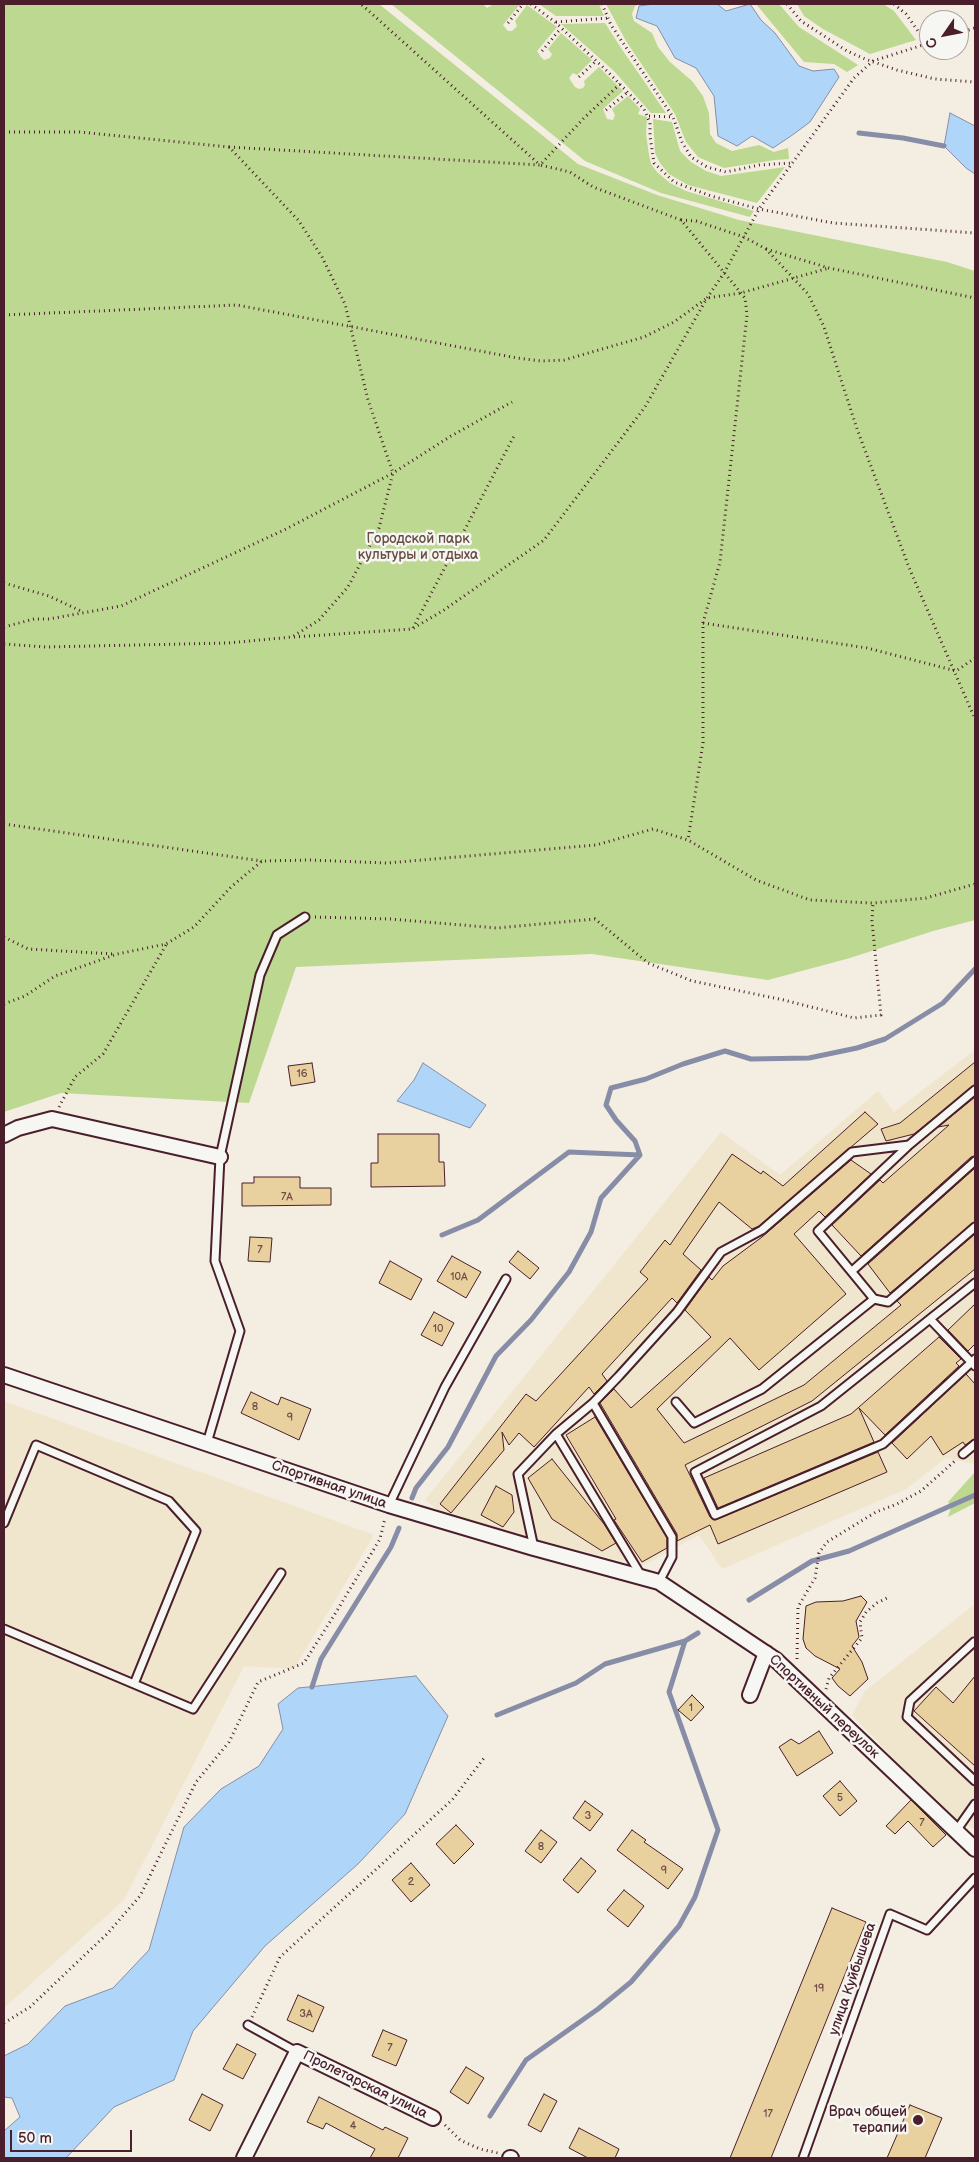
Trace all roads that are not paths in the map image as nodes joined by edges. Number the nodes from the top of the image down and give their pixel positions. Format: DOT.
graph roads {
  1 [pos="305,917"];
  2 [pos="975,1090"];
  3 [pos="4,1135"];
  4 [pos="908,1145"];
  5 [pos="220,1157"];
  6 [pos="975,1161"];
  7 [pos="975,1226"];
  8 [pos="852,1271"];
  9 [pos="506,1279"];
  10 [pos="975,1283"];
  11 [pos="874,1299"];
  12 [pos="930,1318"];
  13 [pos="974,1363"];
  14 [pos="4,1375"];
  15 [pos="676,1402"];
  16 [pos="593,1403"];
  17 [pos="556,1434"];
  18 [pos="207,1443"];
  19 [pos="975,1444"];
  20 [pos="962,1454"];
  21 [pos="389,1505"];
  22 [pos="4,1523"];
  23 [pos="534,1548"];
  24 [pos="281,1573"];
  25 [pos="642,1578"];
  26 [pos="659,1582"];
  27 [pos="4,1629"];
  28 [pos="975,1643"];
  29 [pos="766,1653"];
  30 [pos="134,1684"];
  31 [pos="750,1695"];
  32 [pos="975,1781"];
  33 [pos="975,1804"];
  34 [pos="956,1831"];
  35 [pos="975,1849"];
  36 [pos="975,1878"];
  37 [pos="248,2025"];
  38 [pos="296,2052"];
  39 [pos="433,2118"];
  40 [pos="244,2158"];
  41 [pos="803,2158"];
  1 -- 5 [label="lane"];
  2 -- 4 [label="lane"];
  3 -- 5 [label="street"];
  4 -- 8 [label="lane"];
  4 -- 16 [label="lane"];
  5 -- 18 [label="lane"];
  6 -- 8 [label="lane"];
  7 -- 11 [label="lane"];
  8 -- 11 [label="lane"];
  9 -- 21 [label="lane"];
  10 -- 12 [label="lane"];
  11 -- 15 [label="lane"];
  12 -- 13 [label="lane"];
  12 -- 13 [label="lane"];
  14 -- 18 [label="street, Спортивная улица"];
  16 -- 17 [label="lane"];
  16 -- 26 [label="lane"];
  17 -- 23 [label="lane"];
  17 -- 25 [label="lane"];
  18 -- 21 [label="street, Спортивная улица"];
  19 -- 20 [label="lane"];
  21 -- 23 [label="street, Спортивная улица"];
  22 -- 30 [label="lane"];
  23 -- 25 [label="street, Спортивная улица"];
  24 -- 30 [label="lane"];
  25 -- 26 [label="street, Спортивная улица"];
  26 -- 29 [label="street, Спортивный переулок"];
  27 -- 30 [label="lane"];
  28 -- 32 [label="lane"];
  29 -- 31 [label="street"];
  29 -- 34 [label="street, Спортивный переулок"];
  33 -- 34 [label="lane"];
  34 -- 35 [label="street, Спортивный переулок"];
  36 -- 41 [label="lane, улица Куйбышева"];
  37 -- 38 [label="lane"];
  38 -- 39 [label="street, Пролетарская улица"];
  38 -- 40 [label="street"];
}
